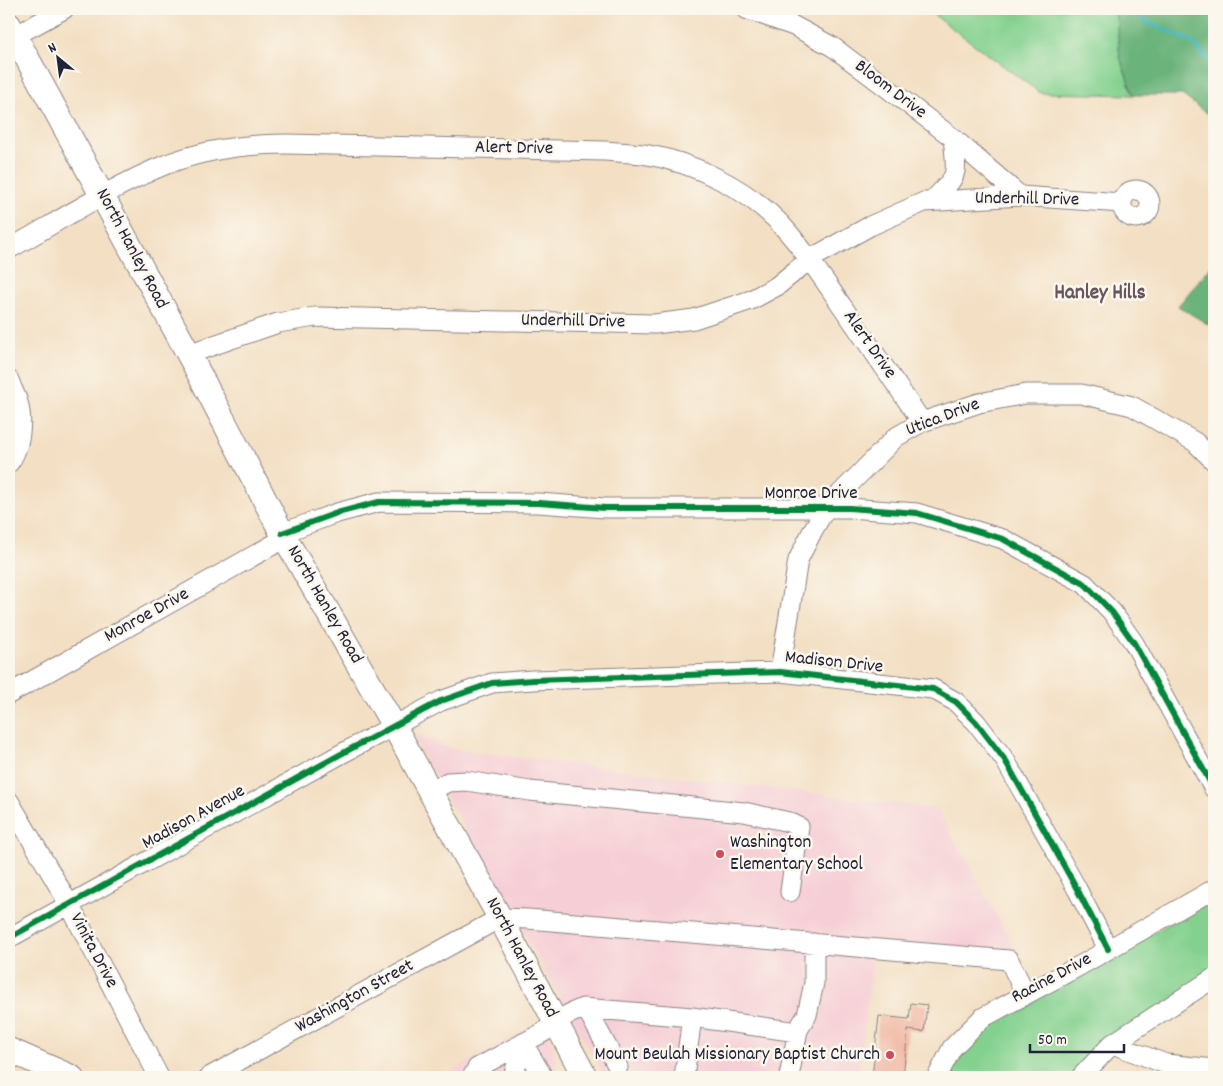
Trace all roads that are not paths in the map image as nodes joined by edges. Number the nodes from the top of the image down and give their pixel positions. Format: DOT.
graph roads {
  1 [pos="64,9"];
  2 [pos="746,9"];
  3 [pos="12,31"];
  4 [pos="953,138"];
  5 [pos="103,196"];
  6 [pos="1020,196"];
  7 [pos="932,201"];
  8 [pos="1122,203"];
  9 [pos="9,249"];
  10 [pos="810,259"];
  11 [pos="188,354"];
  12 [pos="9,380"];
  13 [pos="922,422"];
  14 [pos="1214,461"];
  15 [pos="9,463"];
  16 [pos="826,508"];
  17 [pos="283,536"];
  18 [pos="780,672"];
  19 [pos="9,694"];
  20 [pos="394,726"];
  21 [pos="1214,789"];
  22 [pos="430,791"];
  23 [pos="9,800"];
  24 [pos="1214,889"];
  25 [pos="790,892"];
  26 [pos="69,904"];
  27 [pos="500,918"];
  28 [pos="9,938"];
  29 [pos="814,943"];
  30 [pos="1108,949"];
  31 [pos="1214,978"];
  32 [pos="1026,993"];
  33 [pos="586,1008"];
  34 [pos="692,1017"];
  35 [pos="556,1022"];
  36 [pos="797,1032"];
  37 [pos="523,1043"];
  38 [pos="1112,1044"];
  39 [pos="9,1050"];
  40 [pos="570,1050"];
  41 [pos="618,1067"];
  42 [pos="1214,1069"];
  43 [pos="539,1075"];
  44 [pos="71,1077"];
  45 [pos="159,1077"];
  46 [pos="209,1077"];
  47 [pos="472,1077"];
  48 [pos="513,1077"];
  49 [pos="568,1077"];
  50 [pos="585,1077"];
  51 [pos="684,1077"];
  52 [pos="789,1077"];
  53 [pos="937,1077"];
  54 [pos="1081,1077"];
  1 -- 3 [label="street"];
  2 -- 4 [label="street, Bloom Drive"];
  3 -- 5 [label="main road, North Hanley Road"];
  4 -- 6 [label="street, Bloom Drive"];
  4 -- 7 [label="street, Underhill Drive"];
  5 -- 9 [label="street, Alert Drive"];
  5 -- 10 [label="street, Alert Drive"];
  5 -- 11 [label="main road, North Hanley Road"];
  6 -- 7 [label="street, Underhill Drive"];
  6 -- 8 [label="street, Underhill Drive"];
  7 -- 10 [label="street, Underhill Drive"];
  10 -- 11 [label="street, Underhill Drive"];
  10 -- 13 [label="street, Alert Drive"];
  11 -- 17 [label="main road, North Hanley Road"];
  12 -- 15 [label="street"];
  13 -- 14 [label="street, Utica Drive"];
  13 -- 16 [label="street, Utica Drive"];
  16 -- 17 [label="street, Monroe Drive"];
  16 -- 18 [label="street, Utica Drive"];
  16 -- 21 [label="street, Monroe Drive"];
  17 -- 19 [label="street, Monroe Drive"];
  17 -- 20 [label="main road, North Hanley Road"];
  18 -- 20 [label="street, Madison Drive"];
  18 -- 30 [label="street, Madison Drive"];
  20 -- 22 [label="main road, North Hanley Road"];
  20 -- 26 [label="street, Madison Avenue"];
  22 -- 25 [label="street"];
  22 -- 27 [label="main road, North Hanley Road"];
  23 -- 26 [label="street, Vinita Drive"];
  24 -- 30 [label="street, Racine Drive"];
  26 -- 28 [label="street, Madison Avenue"];
  26 -- 45 [label="street, Vinita Drive"];
  27 -- 29 [label="street"];
  27 -- 35 [label="main road, North Hanley Road"];
  27 -- 46 [label="street, Washington Street"];
  29 -- 32 [label="street"];
  29 -- 36 [label="street"];
  30 -- 32 [label="street, Racine Drive"];
  31 -- 38 [label="street"];
  32 -- 53 [label="street, Racine Drive"];
  33 -- 34 [label="street"];
  33 -- 35 [label="street"];
  33 -- 41 [label="street"];
  34 -- 36 [label="street"];
  34 -- 51 [label="street"];
  35 -- 37 [label="street"];
  35 -- 40 [label="main road, North Hanley Road"];
  36 -- 52 [label="street"];
  37 -- 43 [label="street"];
  37 -- 47 [label="street"];
  37 -- 48 [label="street"];
  38 -- 42 [label="street"];
  38 -- 54 [label="street"];
  39 -- 44 [label="main road"];
  40 -- 49 [label="main road"];
  40 -- 50 [label="main road, North Hanley Road"];
}
